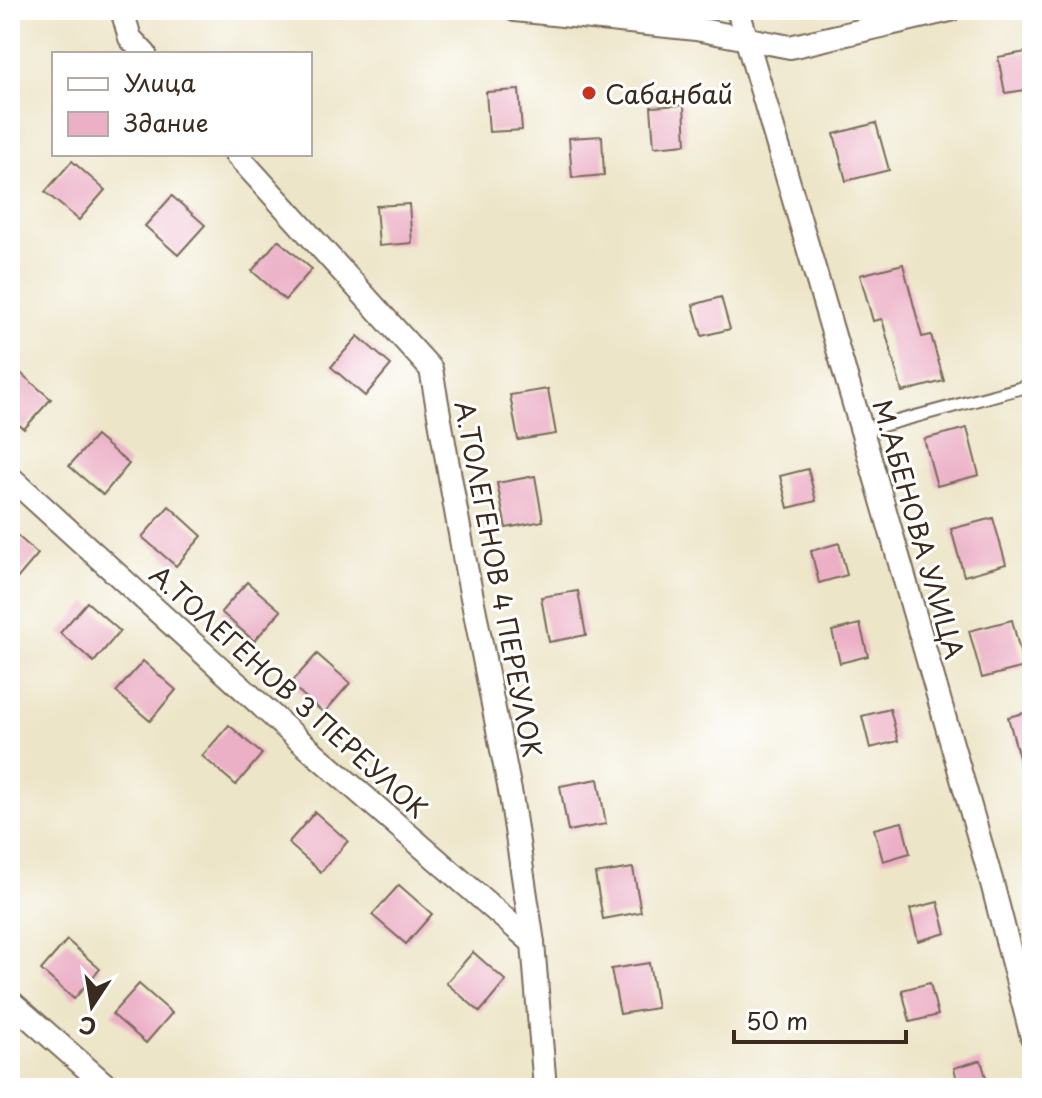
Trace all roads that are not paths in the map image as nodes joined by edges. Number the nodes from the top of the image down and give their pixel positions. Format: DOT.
graph roads {
  1 [pos="122,10"];
  2 [pos="515,10"];
  3 [pos="738,10"];
  4 [pos="950,10"];
  5 [pos="745,39"];
  6 [pos="143,52"];
  7 [pos="238,156"];
  8 [pos="1032,385"];
  9 [pos="862,431"];
  10 [pos="10,477"];
  11 [pos="533,943"];
  12 [pos="10,1001"];
  13 [pos="1032,1037"];
  14 [pos="109,1088"];
  15 [pos="545,1088"];
  1 -- 6 [label="street"];
  2 -- 5 [label="street"];
  3 -- 5 [label="street, М.АБЕНОВА УЛИЦА"];
  4 -- 5 [label="street"];
  5 -- 9 [label="street, М.АБЕНОВА УЛИЦА"];
  7 -- 11 [label="street, А.ТОЛЕГЕНОВ 4 ПЕРЕУЛОК"];
  8 -- 9 [label="lane"];
  9 -- 13 [label="street, М.АБЕНОВА УЛИЦА"];
  10 -- 11 [label="street, А.ТОЛЕГЕНОВ 3 ПЕРЕУЛОК"];
  11 -- 15 [label="street, А.ТОЛЕГЕНОВ 4 ПЕРЕУЛОК"];
  12 -- 14 [label="street"];
}
